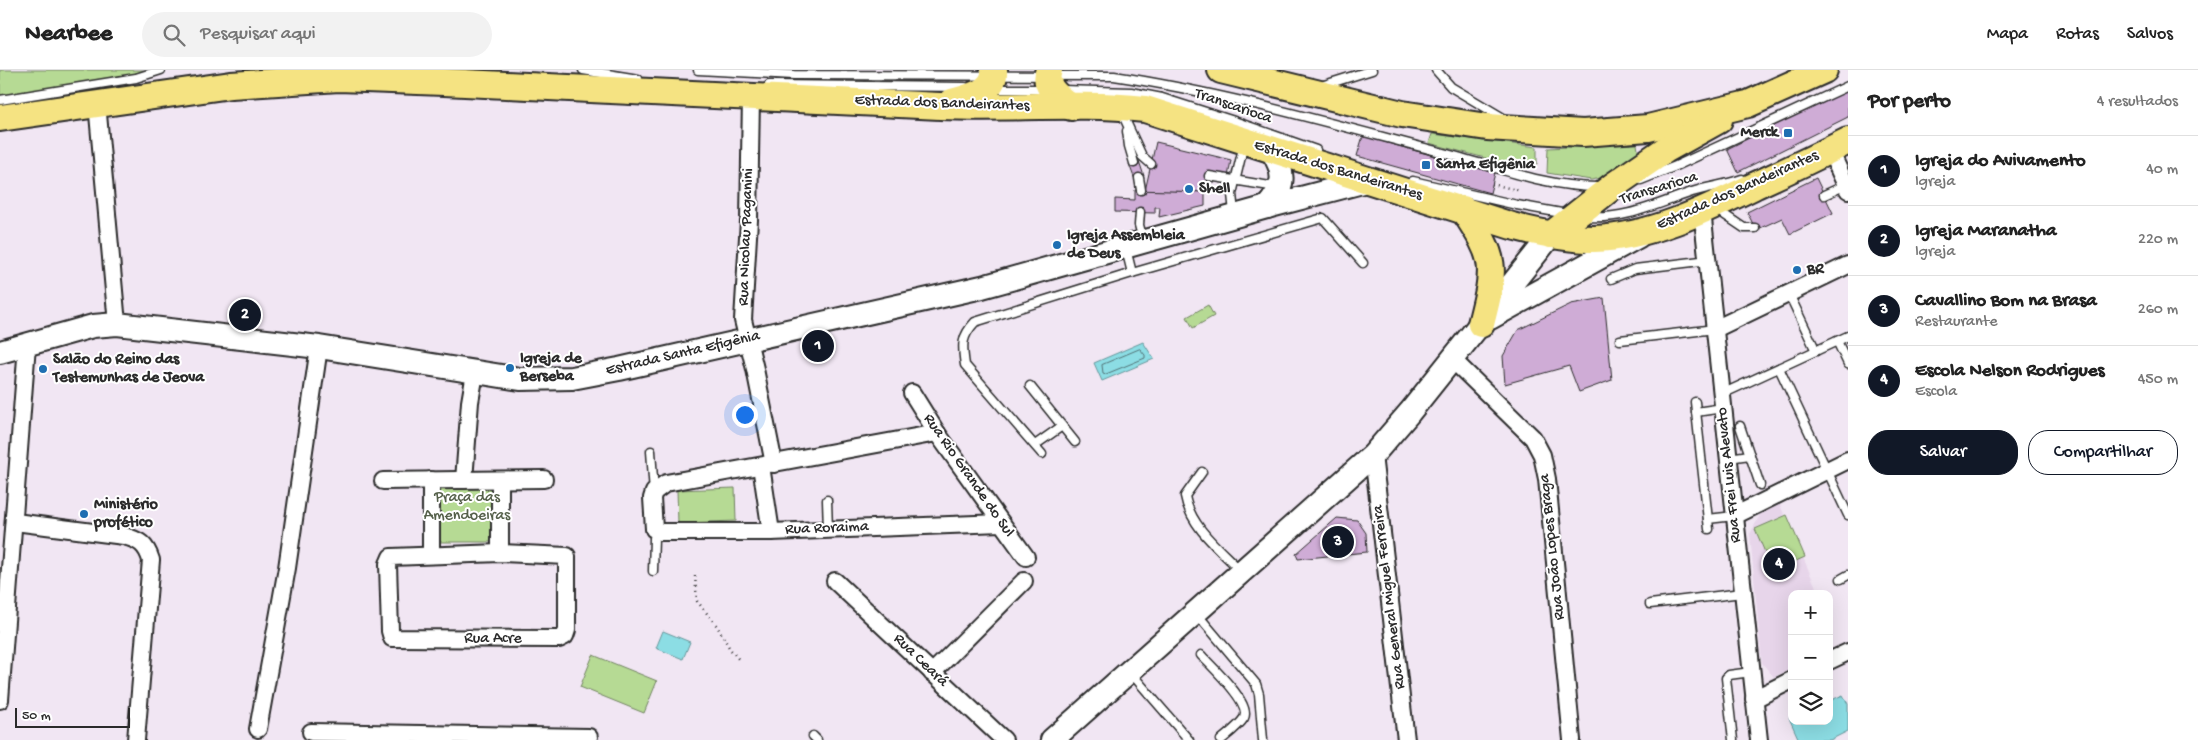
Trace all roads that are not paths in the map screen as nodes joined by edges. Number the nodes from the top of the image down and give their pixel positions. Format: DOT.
graph roads {
  1 [pos="161,70"];
  2 [pos="583,70"];
  3 [pos="698,70"];
  4 [pos="1372,70"];
  5 [pos="1824,70"];
  6 [pos="1227,71"];
  7 [pos="1439,72"];
  8 [pos="992,78"];
  9 [pos="648,79"];
  10 [pos="1048,85"];
  11 [pos="1848,86"];
  12 [pos="756,90"];
  13 [pos="1304,91"];
  14 [pos="0,100"];
  15 [pos="97,103"];
  16 [pos="1748,104"];
  17 [pos="940,106"];
  18 [pos="1123,117"];
  19 [pos="0,118"];
  20 [pos="1522,130"];
  21 [pos="1245,142"];
  22 [pos="1839,145"];
  23 [pos="1272,151"];
  24 [pos="1322,152"];
  25 [pos="1134,163"];
  26 [pos="1151,164"];
  27 [pos="1209,176"];
  28 [pos="1749,176"];
  29 [pos="1139,178"];
  30 [pos="1403,178"];
  31 [pos="1235,181"];
  32 [pos="1366,181"];
  33 [pos="1613,186"];
  34 [pos="1847,187"];
  35 [pos="1280,188"];
  36 [pos="1141,190"];
  37 [pos="1824,195"];
  38 [pos="1266,206"];
  39 [pos="1708,208"];
  40 [pos="1463,209"];
  41 [pos="1140,212"];
  42 [pos="1234,216"];
  43 [pos="1575,216"];
  44 [pos="1755,228"];
  45 [pos="1650,230"];
  46 [pos="1551,235"];
  47 [pos="1134,245"];
  48 [pos="1709,260"];
  49 [pos="1363,264"];
  50 [pos="1848,265"];
  51 [pos="1132,272"];
  52 [pos="1611,279"];
  53 [pos="1789,294"];
  54 [pos="117,324"];
  55 [pos="1481,324"];
  56 [pos="1715,329"];
  57 [pos="1848,336"];
  58 [pos="748,340"];
  59 [pos="1620,340"];
  60 [pos="1837,341"];
  61 [pos="27,345"];
  62 [pos="319,347"];
  63 [pos="1816,351"];
  64 [pos="0,352"];
  65 [pos="1453,360"];
  66 [pos="1848,364"];
  67 [pos="1779,368"];
  68 [pos="475,373"];
  69 [pos="1030,386"];
  70 [pos="912,393"];
  71 [pos="1723,401"];
  72 [pos="1695,402"];
  73 [pos="1696,412"];
  74 [pos="1062,426"];
  75 [pos="1740,426"];
  76 [pos="937,433"];
  77 [pos="1074,442"];
  78 [pos="1035,445"];
  79 [pos="651,451"];
  80 [pos="1042,454"];
  81 [pos="1373,454"];
  82 [pos="1750,455"];
  83 [pos="1728,458"];
  84 [pos="1848,460"];
  85 [pos="767,465"];
  86 [pos="1827,470"];
  87 [pos="1202,472"];
  88 [pos="544,479"];
  89 [pos="431,480"];
  90 [pos="464,480"];
  91 [pos="500,480"];
  92 [pos="383,481"];
  93 [pos="1760,485"];
  94 [pos="654,492"];
  95 [pos="827,500"];
  96 [pos="1848,515"];
  97 [pos="1734,516"];
  98 [pos="1708,519"];
  99 [pos="15,522"];
  100 [pos="1001,523"];
  101 [pos="1709,529"];
  102 [pos="655,530"];
  103 [pos="828,530"];
  104 [pos="771,532"];
  105 [pos="500,553"];
  106 [pos="431,554"];
  107 [pos="1026,557"];
  108 [pos="653,571"];
  109 [pos="1241,572"];
  110 [pos="835,580"];
  111 [pos="1024,581"];
  112 [pos="1742,593"];
  113 [pos="1650,604"];
  114 [pos="1195,612"];
  115 [pos="1848,652"];
  116 [pos="1200,655"];
  117 [pos="1833,660"];
  118 [pos="1128,670"];
  119 [pos="1751,672"];
  120 [pos="932,673"];
  121 [pos="1788,682"];
  122 [pos="1754,699"];
  123 [pos="0,700"];
  124 [pos="258,729"];
  125 [pos="311,732"];
  126 [pos="347,737"];
  127 [pos="589,737"];
  128 [pos="537,738"];
  129 [pos="1053,739"];
  130 [pos="136,740"];
  131 [pos="1004,740"];
  132 [pos="1189,740"];
  133 [pos="1221,740"];
  134 [pos="1263,740"];
  135 [pos="1406,740"];
  136 [pos="1572,740"];
  137 [pos="1733,740"];
  138 [pos="1759,740"];
  1 -- 14 [label="lane"];
  2 -- 9 [label="lane"];
  3 -- 8 [label="lane, Transcarioca"];
  4 -- 13 [label="lane"];
  5 -- 16 [label="main road"];
  6 -- 13 [label="main road"];
  7 -- 20 [label="lane"];
  8 -- 10 [label="lane, Transcarioca"];
  8 -- 10 [label="lane, Transcarioca"];
  8 -- 12 [label="lane, Transcarioca"];
  8 -- 17 [label="main road"];
  10 -- 17 [label="main road, Estrada dos Bandeirantes"];
  10 -- 18 [label="main road, Estrada dos Bandeirantes"];
  10 -- 24 [label="lane, Transcarioca"];
  10 -- 33 [label="lane, Transcarioca"];
  11 -- 33 [label="lane, Transcarioca"];
  12 -- 15 [label="main road, Estrada dos Bandeirantes"];
  12 -- 17 [label="main road, Estrada dos Bandeirantes"];
  12 -- 58 [label="street, Rua Nicolau Paganini"];
  13 -- 20 [label="main road"];
  15 -- 19 [label="main road, Estrada dos Bandeirantes"];
  15 -- 54 [label="street"];
  16 -- 20 [label="main road"];
  16 -- 33 [label="main road"];
  18 -- 21 [label="main road, Estrada dos Bandeirantes"];
  18 -- 25 [label="lane"];
  18 -- 26 [label="lane"];
  21 -- 23 [label="main road, Estrada dos Bandeirantes"];
  21 -- 31 [label="lane"];
  22 -- 34 [label="street"];
  22 -- 39 [label="main road, Estrada dos Bandeirantes"];
  23 -- 32 [label="main road, Estrada dos Bandeirantes"];
  23 -- 35 [label="street"];
  27 -- 31 [label="lane"];
  28 -- 43 [label="lane, Transcarioca"];
  29 -- 36 [label="lane"];
  30 -- 43 [label="lane, Transcarioca"];
  31 -- 35 [label="lane"];
  31 -- 42 [label="lane"];
  32 -- 38 [label="street, Estrada Santa Efigênia"];
  32 -- 40 [label="main road, Estrada dos Bandeirantes"];
  33 -- 43 [label="main road"];
  34 -- 37 [label="lane"];
  35 -- 38 [label="street"];
  38 -- 42 [label="street, Estrada Santa Efigênia"];
  39 -- 44 [label="lane"];
  39 -- 45 [label="main road, Estrada dos Bandeirantes"];
  39 -- 48 [label="street, Rua Frei Luis Alevato"];
  40 -- 46 [label="main road, Estrada dos Bandeirantes"];
  40 -- 55 [label="main road"];
  41 -- 47 [label="lane"];
  42 -- 47 [label="street, Estrada Santa Efigênia"];
  43 -- 46 [label="main road"];
  45 -- 46 [label="main road, Estrada dos Bandeirantes"];
  45 -- 55 [label="street"];
  46 -- 55 [label="street"];
  47 -- 51 [label="lane"];
  47 -- 58 [label="street, Estrada Santa Efigênia"];
  48 -- 52 [label="lane"];
  48 -- 56 [label="street, Rua Frei Luis Alevato"];
  49 -- 51 [label="lane"];
  50 -- 53 [label="street"];
  51 -- 78 [label="lane"];
  53 -- 56 [label="street"];
  53 -- 63 [label="lane"];
  54 -- 61 [label="street, Estrada Santa Efigênia"];
  54 -- 62 [label="street, Estrada Santa Efigênia"];
  55 -- 65 [label="street"];
  56 -- 59 [label="lane"];
  56 -- 71 [label="street, Rua Frei Luis Alevato"];
  57 -- 60 [label="lane"];
  58 -- 68 [label="street, Estrada Santa Efigênia"];
  58 -- 85 [label="street, Rua Nicolau Paganini"];
  60 -- 63 [label="lane"];
  60 -- 66 [label="lane"];
  61 -- 64 [label="street, Estrada Santa Efigênia"];
  61 -- 99 [label="street"];
  62 -- 68 [label="street, Estrada Santa Efigênia"];
  62 -- 124 [label="street"];
  63 -- 67 [label="lane"];
  65 -- 81 [label="street"];
  65 -- 136 [label="street, Rua João Lopes Braga"];
  67 -- 71 [label="lane"];
  67 -- 86 [label="lane"];
  68 -- 90 [label="street"];
  69 -- 74 [label="lane"];
  70 -- 76 [label="street, Rua Rio Grande do Sul"];
  71 -- 73 [label="lane"];
  71 -- 83 [label="street, Rua Frei Luis Alevato"];
  72 -- 73 [label="lane"];
  73 -- 98 [label="lane"];
  74 -- 77 [label="lane"];
  74 -- 78 [label="lane"];
  75 -- 82 [label="lane"];
  76 -- 85 [label="street"];
  76 -- 100 [label="street, Rua Rio Grande do Sul"];
  78 -- 80 [label="lane"];
  79 -- 94 [label="lane"];
  81 -- 109 [label="street"];
  81 -- 135 [label="street, Rua General Miguel Ferreira"];
  82 -- 83 [label="lane"];
  82 -- 93 [label="lane"];
  83 -- 97 [label="street, Rua Frei Luis Alevato"];
  84 -- 86 [label="street"];
  85 -- 94 [label="street"];
  85 -- 104 [label="street, Rua Nicolau Paganini"];
  86 -- 96 [label="lane"];
  86 -- 97 [label="street"];
  87 -- 109 [label="lane"];
  88 -- 91 [label="street"];
  89 -- 90 [label="street"];
  89 -- 92 [label="street"];
  89 -- 106 [label="street"];
  90 -- 91 [label="street"];
  91 -- 105 [label="street"];
  94 -- 102 [label="street"];
  95 -- 103 [label="lane"];
  97 -- 98 [label="lane"];
  97 -- 112 [label="street, Rua Frei Luis Alevato"];
  98 -- 101 [label="lane"];
  99 -- 123 [label="street"];
  99 -- 130 [label="street"];
  100 -- 103 [label="street, Rua Roraima"];
  100 -- 107 [label="street, Rua Rio Grande do Sul"];
  102 -- 104 [label="street, Rua Roraima"];
  102 -- 108 [label="lane"];
  103 -- 104 [label="street, Rua Roraima"];
  105 -- 106 [label="street, Rua Acre"];
  105 -- 106 [label="street, Rua Acre"];
  109 -- 114 [label="street"];
  110 -- 120 [label="street, Rua Ceará"];
  111 -- 120 [label="street"];
  112 -- 113 [label="lane"];
  112 -- 119 [label="street, Rua Frei Luis Alevato"];
  114 -- 118 [label="street"];
  114 -- 134 [label="lane"];
  115 -- 117 [label="street"];
  116 -- 133 [label="lane"];
  118 -- 129 [label="street"];
  118 -- 132 [label="lane"];
  119 -- 122 [label="street, Rua Frei Luis Alevato"];
  119 -- 137 [label="lane"];
  120 -- 131 [label="street, Rua Ceará"];
  121 -- 122 [label="street"];
  122 -- 138 [label="street, Rua Frei Luis Alevato"];
  125 -- 126 [label="street"];
  126 -- 128 [label="street"];
  127 -- 128 [label="street"];
}
